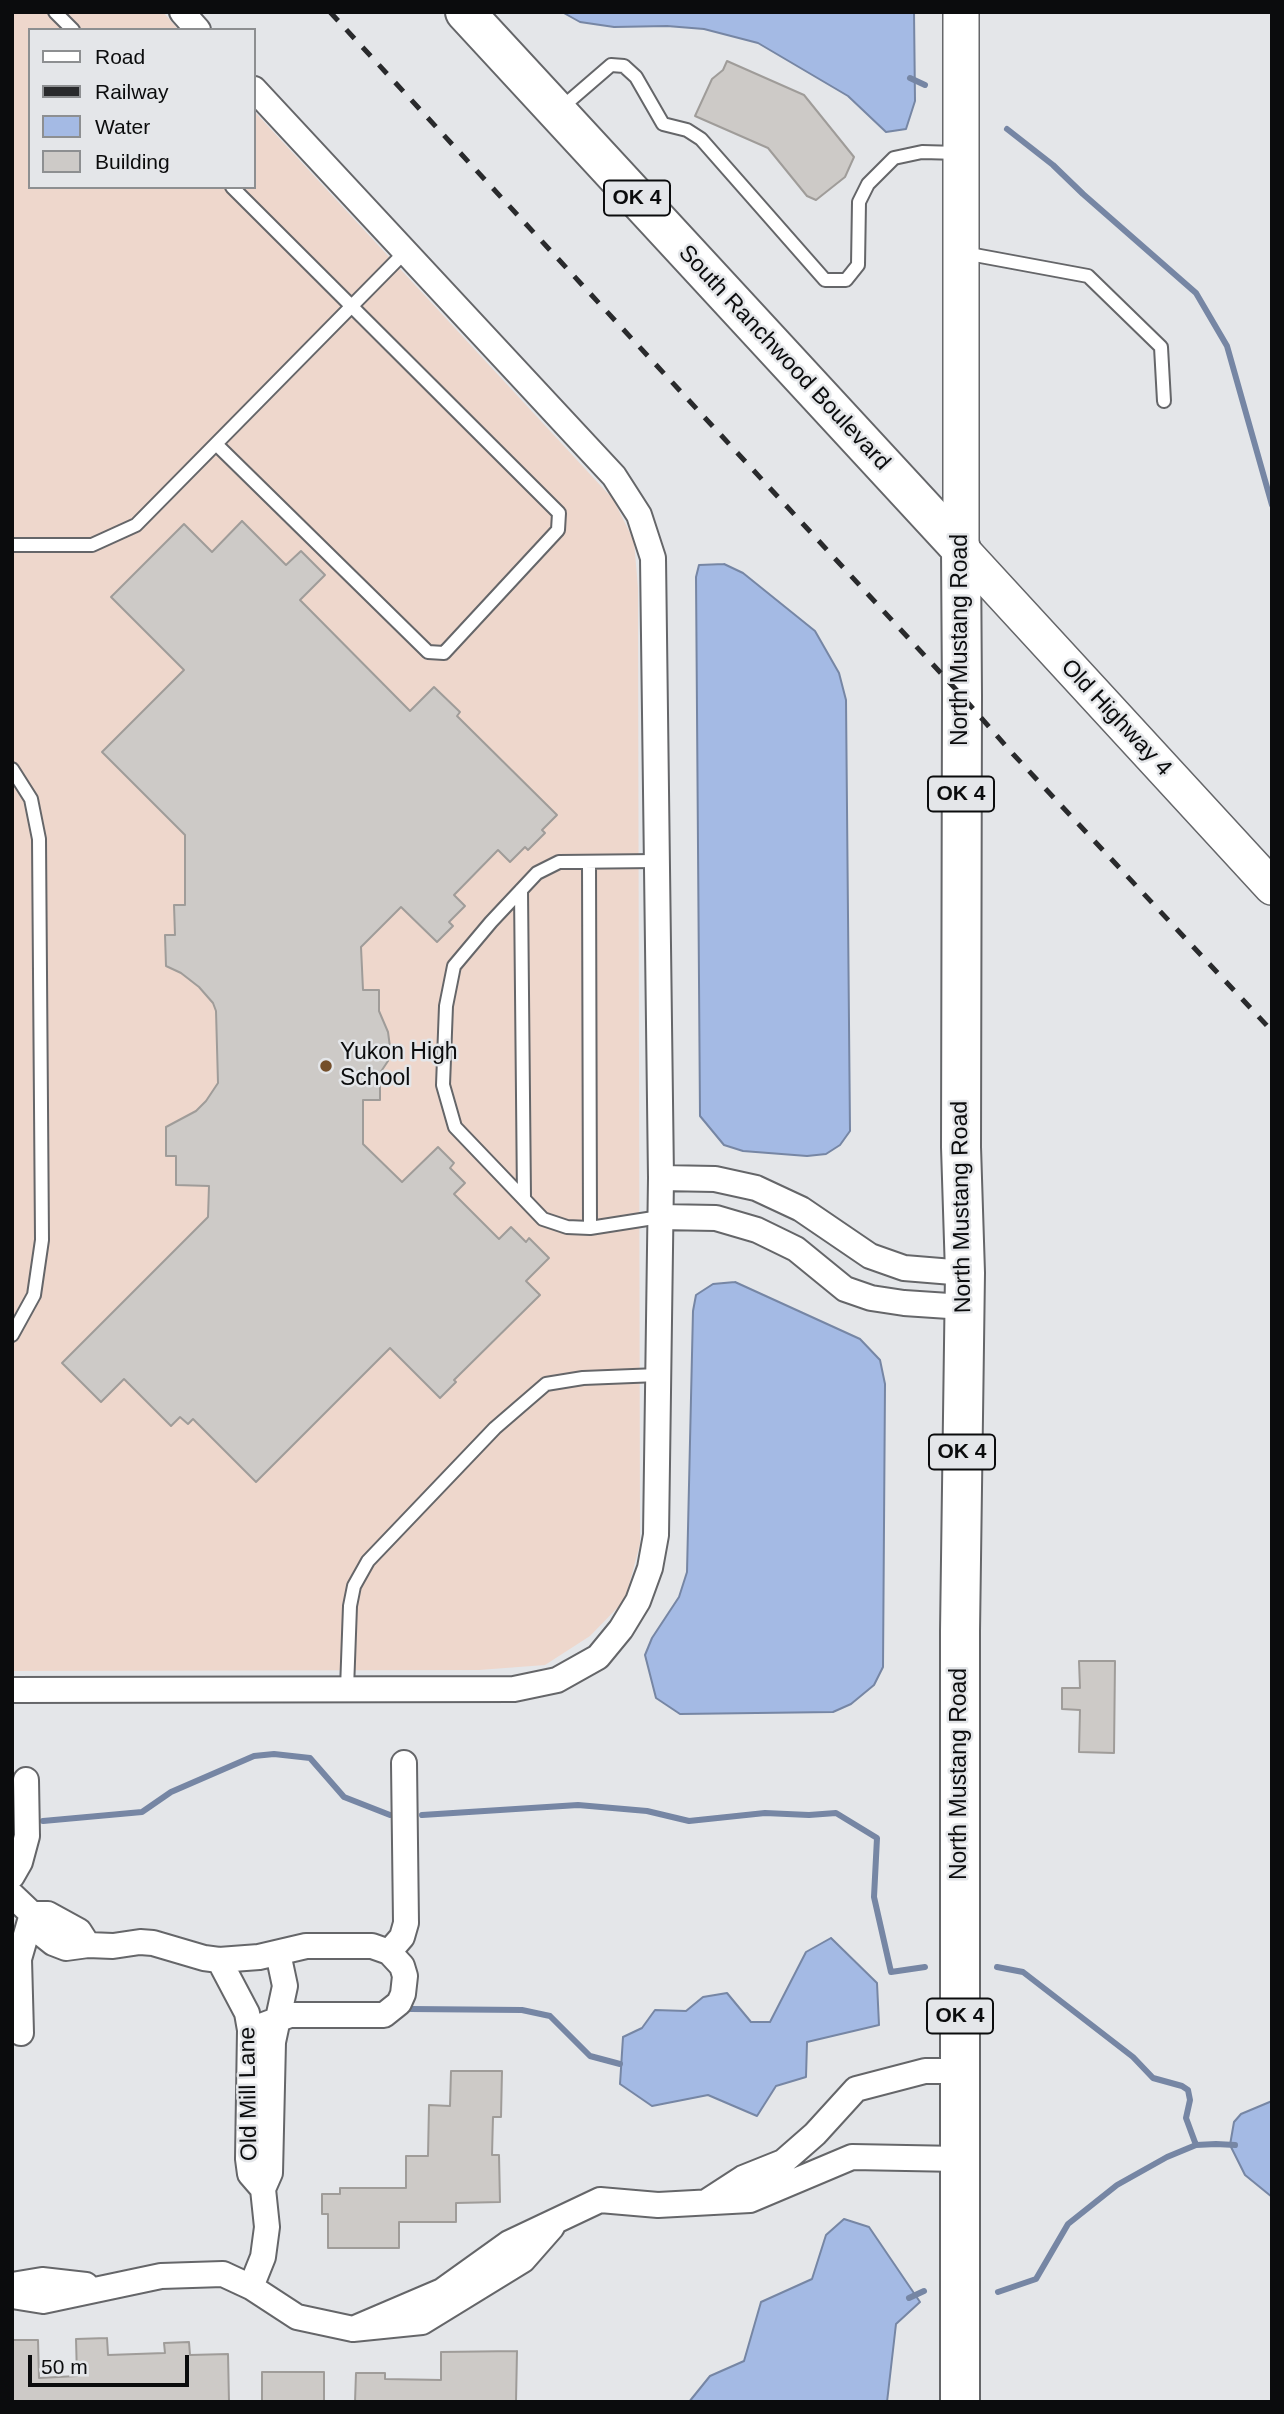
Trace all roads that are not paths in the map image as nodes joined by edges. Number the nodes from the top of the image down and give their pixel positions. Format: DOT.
graph roads {
  1 [pos="55,12"];
  2 [pos="182,12"];
  3 [pos="465,12"];
  4 [pos="961,12"];
  5 [pos="71,28"];
  6 [pos="196,28"];
  7 [pos="256,91"];
  8 [pos="557,112"];
  9 [pos="961,153"];
  10 [pos="234,189"];
  11 [pos="405,252"];
  12 [pos="961,253"];
  13 [pos="352,306"];
  14 [pos="1164,401"];
  15 [pos="216,444"];
  16 [pos="12,545"];
  17 [pos="961,549"];
  18 [pos="12,769"];
  19 [pos="657,861"];
  20 [pos="589,862"];
  21 [pos="1272,887"];
  22 [pos="521,890"];
  23 [pos="661,1178"];
  24 [pos="524,1199"];
  25 [pos="660,1217"];
  26 [pos="590,1228"];
  27 [pos="964,1290"];
  28 [pos="12,1335"];
  29 [pos="658,1376"];
  30 [pos="347,1689"];
  31 [pos="12,1690"];
  32 [pos="404,1763"];
  33 [pos="26,1780"];
  34 [pos="12,1876"];
  35 [pos="12,1895"];
  36 [pos="32,1914"];
  37 [pos="389,1952"];
  38 [pos="278,1954"];
  39 [pos="219,1959"];
  40 [pos="277,2018"];
  41 [pos="250,2030"];
  42 [pos="21,2033"];
  43 [pos="960,2071"];
  44 [pos="802,2145"];
  45 [pos="960,2159"];
  46 [pos="814,2171"];
  47 [pos="263,2189"];
  48 [pos="703,2204"];
  49 [pos="12,2286"];
  50 [pos="251,2287"];
  51 [pos="111,2288"];
  52 [pos="12,2296"];
  53 [pos="960,2402"];
  1 -- 5 [label="lane"];
  2 -- 6 [label="street"];
  3 -- 8 [label="main road, South Ranchwood Boulevard / OK 4"];
  4 -- 9 [label="main road, North Mustang Road"];
  7 -- 11 [label="street"];
  8 -- 9 [label="lane"];
  8 -- 17 [label="main road, South Ranchwood Boulevard / OK 4"];
  9 -- 12 [label="main road, North Mustang Road"];
  10 -- 13 [label="lane"];
  11 -- 13 [label="lane"];
  11 -- 19 [label="street"];
  12 -- 14 [label="lane"];
  12 -- 17 [label="main road, North Mustang Road"];
  13 -- 15 [label="lane"];
  13 -- 15 [label="lane"];
  15 -- 16 [label="lane"];
  17 -- 21 [label="main road, Old Highway 4"];
  17 -- 27 [label="main road, North Mustang Road / OK 4"];
  18 -- 28 [label="lane"];
  19 -- 20 [label="lane"];
  19 -- 23 [label="street"];
  20 -- 22 [label="lane"];
  20 -- 26 [label="lane"];
  22 -- 24 [label="lane"];
  22 -- 24 [label="lane"];
  23 -- 25 [label="street"];
  23 -- 27 [label="street"];
  24 -- 26 [label="lane"];
  25 -- 26 [label="lane"];
  25 -- 27 [label="street"];
  25 -- 29 [label="street"];
  27 -- 43 [label="main road, North Mustang Road / OK 4"];
  29 -- 30 [label="lane"];
  29 -- 30 [label="street"];
  30 -- 31 [label="street"];
  32 -- 37 [label="street"];
  33 -- 34 [label="street"];
  35 -- 36 [label="street"];
  36 -- 39 [label="street"];
  36 -- 42 [label="street"];
  37 -- 38 [label="street"];
  37 -- 40 [label="street"];
  38 -- 39 [label="street"];
  38 -- 40 [label="street, Old Mill Lane"];
  39 -- 41 [label="street, Old Mill Lane"];
  40 -- 41 [label="street"];
  40 -- 47 [label="street, Old Mill Lane"];
  41 -- 47 [label="street, Old Mill Lane"];
  43 -- 44 [label="street"];
  43 -- 45 [label="main road, North Mustang Road / OK 4"];
  44 -- 46 [label="street"];
  44 -- 48 [label="street"];
  45 -- 46 [label="street"];
  45 -- 53 [label="main road, North Mustang Road / OK 4"];
  46 -- 48 [label="street"];
  47 -- 50 [label="street, Old Mill Lane"];
  48 -- 50 [label="street"];
  49 -- 51 [label="street"];
  50 -- 51 [label="street"];
  51 -- 52 [label="street"];
}
